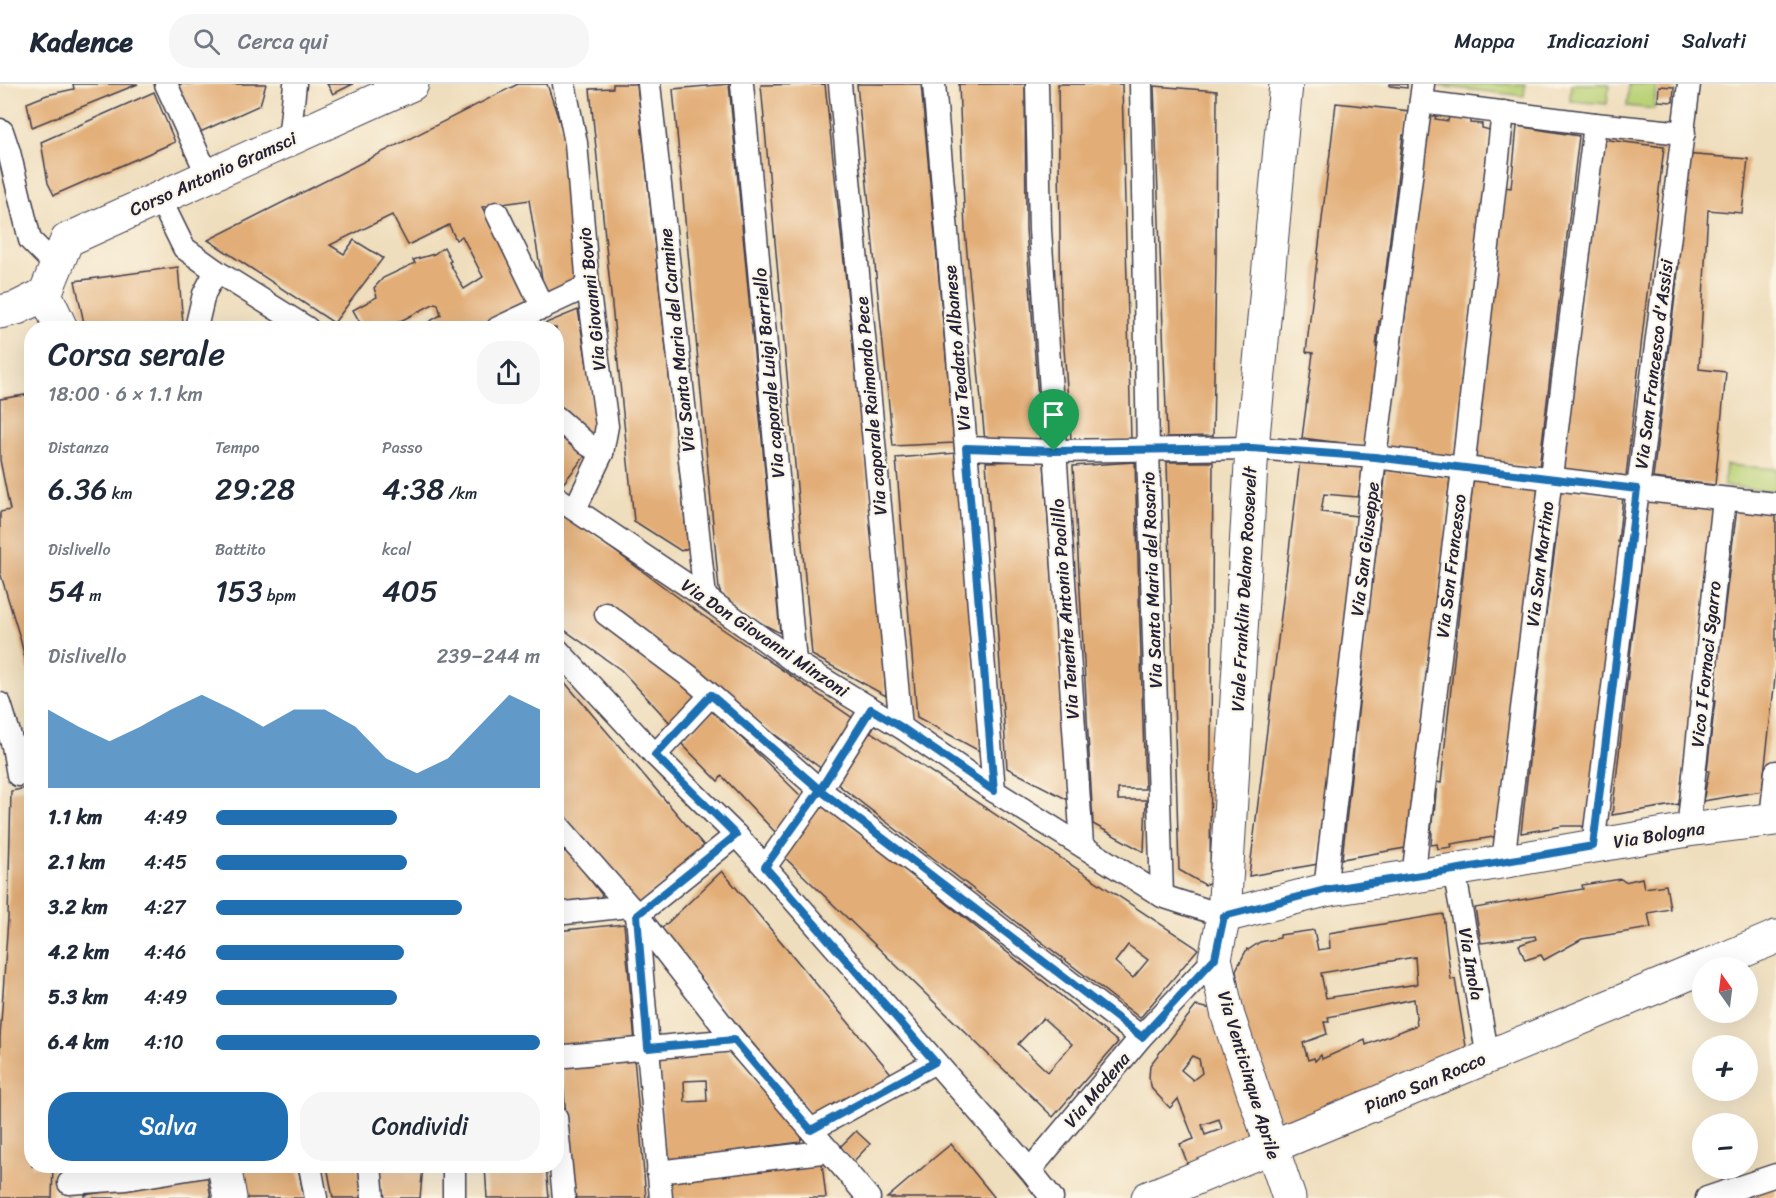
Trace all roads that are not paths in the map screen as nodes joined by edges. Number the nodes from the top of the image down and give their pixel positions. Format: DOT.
graph roads {
  1 [pos="166,84"];
  2 [pos="295,84"];
  3 [pos="412,84"];
  4 [pos="564,84"];
  5 [pos="649,84"];
  6 [pos="742,84"];
  7 [pos="840,84"];
  8 [pos="934,84"];
  9 [pos="1037,84"];
  10 [pos="1141,84"];
  11 [pos="1286,84"];
  12 [pos="1689,84"];
  13 [pos="1422,93"];
  14 [pos="1503,112"];
  15 [pos="1595,124"];
  16 [pos="1684,133"];
  17 [pos="289,140"];
  18 [pos="4,141"];
  19 [pos="208,176"];
  20 [pos="160,199"];
  21 [pos="497,213"];
  22 [pos="216,271"];
  23 [pos="50,280"];
  24 [pos="588,286"];
  25 [pos="543,308"];
  26 [pos="0,312"];
  27 [pos="59,321"];
  28 [pos="198,321"];
  29 [pos="296,321"];
  30 [pos="514,321"];
  31 [pos="564,424"];
  32 [pos="966,448"];
  33 [pos="1252,448"];
  34 [pos="1148,450"];
  35 [pos="1054,451"];
  36 [pos="602,453"];
  37 [pos="1375,457"];
  38 [pos="1463,469"];
  39 [pos="1550,478"];
  40 [pos="1637,489"];
  41 [pos="1724,498"];
  42 [pos="564,500"];
  43 [pos="564,504"];
  44 [pos="1776,504"];
  45 [pos="705,597"];
  46 [pos="606,614"];
  47 [pos="564,657"];
  48 [pos="795,662"];
  49 [pos="711,695"];
  50 [pos="0,704"];
  51 [pos="871,709"];
  52 [pos="901,727"];
  53 [pos="655,755"];
  54 [pos="1776,772"];
  55 [pos="16,776"];
  56 [pos="820,790"];
  57 [pos="994,791"];
  58 [pos="1773,819"];
  59 [pos="1688,830"];
  60 [pos="736,835"];
  61 [pos="564,845"];
  62 [pos="1082,845"];
  63 [pos="1593,846"];
  64 [pos="1503,861"];
  65 [pos="765,867"];
  66 [pos="1454,870"];
  67 [pos="1413,877"];
  68 [pos="1325,890"];
  69 [pos="1162,896"];
  70 [pos="633,911"];
  71 [pos="564,914"];
  72 [pos="1224,916"];
  73 [pos="1774,945"];
  74 [pos="1737,957"];
  75 [pos="1215,958"];
  76 [pos="1692,973"];
  77 [pos="1142,1037"];
  78 [pos="734,1040"];
  79 [pos="648,1048"];
  80 [pos="564,1055"];
  81 [pos="1488,1057"];
  82 [pos="935,1062"];
  83 [pos="811,1130"];
  84 [pos="1271,1147"];
  85 [pos="830,1151"];
  86 [pos="1030,1170"];
  87 [pos="658,1172"];
  88 [pos="163,1173"];
  89 [pos="225,1173"];
  90 [pos="311,1173"];
  91 [pos="371,1173"];
  92 [pos="454,1173"];
  93 [pos="562,1173"];
  94 [pos="1776,1175"];
  95 [pos="70,1182"];
  96 [pos="862,1195"];
  97 [pos="1714,1197"];
  98 [pos="230,1198"];
  99 [pos="316,1198"];
  100 [pos="373,1198"];
  101 [pos="454,1198"];
  102 [pos="564,1198"];
  103 [pos="661,1198"];
  104 [pos="1052,1198"];
  105 [pos="1148,1198"];
  106 [pos="1289,1198"];
  1 -- 19 [label="street"];
  2 -- 17 [label="street"];
  3 -- 17 [label="street, Corso Antonio Gramsci"];
  4 -- 24 [label="street, Via Giovanni Bovio"];
  5 -- 45 [label="street, Via Santa Maria del Carmine"];
  6 -- 48 [label="street, Via caporale Luigi Barriello"];
  7 -- 52 [label="street, Via caporale Raimondo Pece"];
  8 -- 32 [label="street, Via Teodato Albanese"];
  9 -- 35 [label="street, Via Tenente Antonio Paolillo"];
  10 -- 34 [label="street, Via Santa Maria del Rosario"];
  11 -- 33 [label="street, Viale Franklin Delano Roosevelt"];
  12 -- 16 [label="street, Via San Francesco d'Assisi"];
  13 -- 14 [label="street"];
  13 -- 37 [label="street, Via San Giuseppe"];
  14 -- 15 [label="street"];
  14 -- 38 [label="street, Via San Francesco"];
  15 -- 16 [label="street"];
  15 -- 39 [label="street, Via San Martino"];
  16 -- 40 [label="street, Via San Francesco d'Assisi"];
  17 -- 19 [label="street, Corso Antonio Gramsci"];
  18 -- 23 [label="street"];
  19 -- 20 [label="street, Corso Antonio Gramsci"];
  20 -- 22 [label="street"];
  20 -- 23 [label="street, Corso Antonio Gramsci"];
  21 -- 25 [label="street"];
  22 -- 28 [label="street"];
  22 -- 29 [label="street"];
  23 -- 26 [label="street"];
  23 -- 27 [label="street"];
  24 -- 25 [label="street"];
  24 -- 36 [label="street, Via Giovanni Bovio"];
  25 -- 30 [label="street"];
  31 -- 36 [label="street"];
  32 -- 35 [label="street"];
  32 -- 57 [label="street, Via Teodato Albanese"];
  33 -- 34 [label="street"];
  33 -- 37 [label="street"];
  33 -- 72 [label="street, Viale Franklin Delano Roosevelt"];
  34 -- 35 [label="street"];
  34 -- 69 [label="street, Via Santa Maria del Rosario"];
  35 -- 62 [label="street, Via Tenente Antonio Paolillo"];
  36 -- 42 [label="street, Via Giovanni Bovio"];
  37 -- 38 [label="street"];
  37 -- 68 [label="street, Via San Giuseppe"];
  38 -- 39 [label="street"];
  38 -- 67 [label="street, Via San Francesco"];
  39 -- 40 [label="street"];
  39 -- 64 [label="street, Via San Martino"];
  40 -- 41 [label="street"];
  40 -- 63 [label="street, Via San Francesco d'Assisi"];
  41 -- 44 [label="street"];
  41 -- 59 [label="street, Vico I Fornaci Sgarro"];
  43 -- 45 [label="street, Via Don Giovanni Minzoni"];
  45 -- 48 [label="street, Via Don Giovanni Minzoni"];
  46 -- 49 [label="street"];
  47 -- 53 [label="street"];
  48 -- 51 [label="street, Via Don Giovanni Minzoni"];
  49 -- 53 [label="street"];
  49 -- 56 [label="street"];
  50 -- 55 [label="street"];
  51 -- 52 [label="street, Via Don Giovanni Minzoni"];
  51 -- 56 [label="street"];
  52 -- 57 [label="street, Via Don Giovanni Minzoni"];
  53 -- 60 [label="street"];
  54 -- 58 [label="street"];
  56 -- 65 [label="street"];
  56 -- 77 [label="street"];
  57 -- 62 [label="street, Via Don Giovanni Minzoni"];
  58 -- 59 [label="street, Via Bologna"];
  59 -- 63 [label="street, Via Bologna"];
  60 -- 65 [label="street"];
  60 -- 70 [label="street"];
  61 -- 70 [label="street"];
  62 -- 69 [label="street, Via Don Giovanni Minzoni"];
  63 -- 64 [label="street, Via Bologna"];
  64 -- 66 [label="street, Via Bologna"];
  65 -- 82 [label="street"];
  66 -- 67 [label="street, Via Bologna"];
  66 -- 81 [label="street, Via Imola"];
  67 -- 68 [label="street, Via Bologna"];
  68 -- 72 [label="street, Via Bologna"];
  69 -- 72 [label="street, Via Don Giovanni Minzoni"];
  70 -- 71 [label="street"];
  70 -- 78 [label="street"];
  70 -- 79 [label="street"];
  72 -- 75 [label="street, Via Venticinque Aprile"];
  73 -- 74 [label="street, Piano San Rocco"];
  75 -- 77 [label="street, Via Modena"];
  75 -- 84 [label="street, Via Venticinque Aprile"];
  76 -- 81 [label="street, Piano San Rocco"];
  77 -- 86 [label="street, Via Modena"];
  78 -- 79 [label="street"];
  78 -- 83 [label="street"];
  79 -- 80 [label="street"];
  79 -- 87 [label="street"];
  81 -- 84 [label="street, Piano San Rocco"];
  82 -- 83 [label="street"];
  82 -- 86 [label="street"];
  83 -- 85 [label="street"];
  84 -- 105 [label="street, Piano San Rocco"];
  84 -- 106 [label="street, Via Venticinque Aprile"];
  85 -- 87 [label="street"];
  85 -- 96 [label="street"];
  86 -- 104 [label="street"];
  87 -- 103 [label="street"];
  88 -- 95 [label="street"];
  89 -- 98 [label="street"];
  90 -- 99 [label="street"];
  91 -- 100 [label="street"];
  92 -- 101 [label="street"];
  93 -- 102 [label="street"];
  94 -- 97 [label="street"];
}
